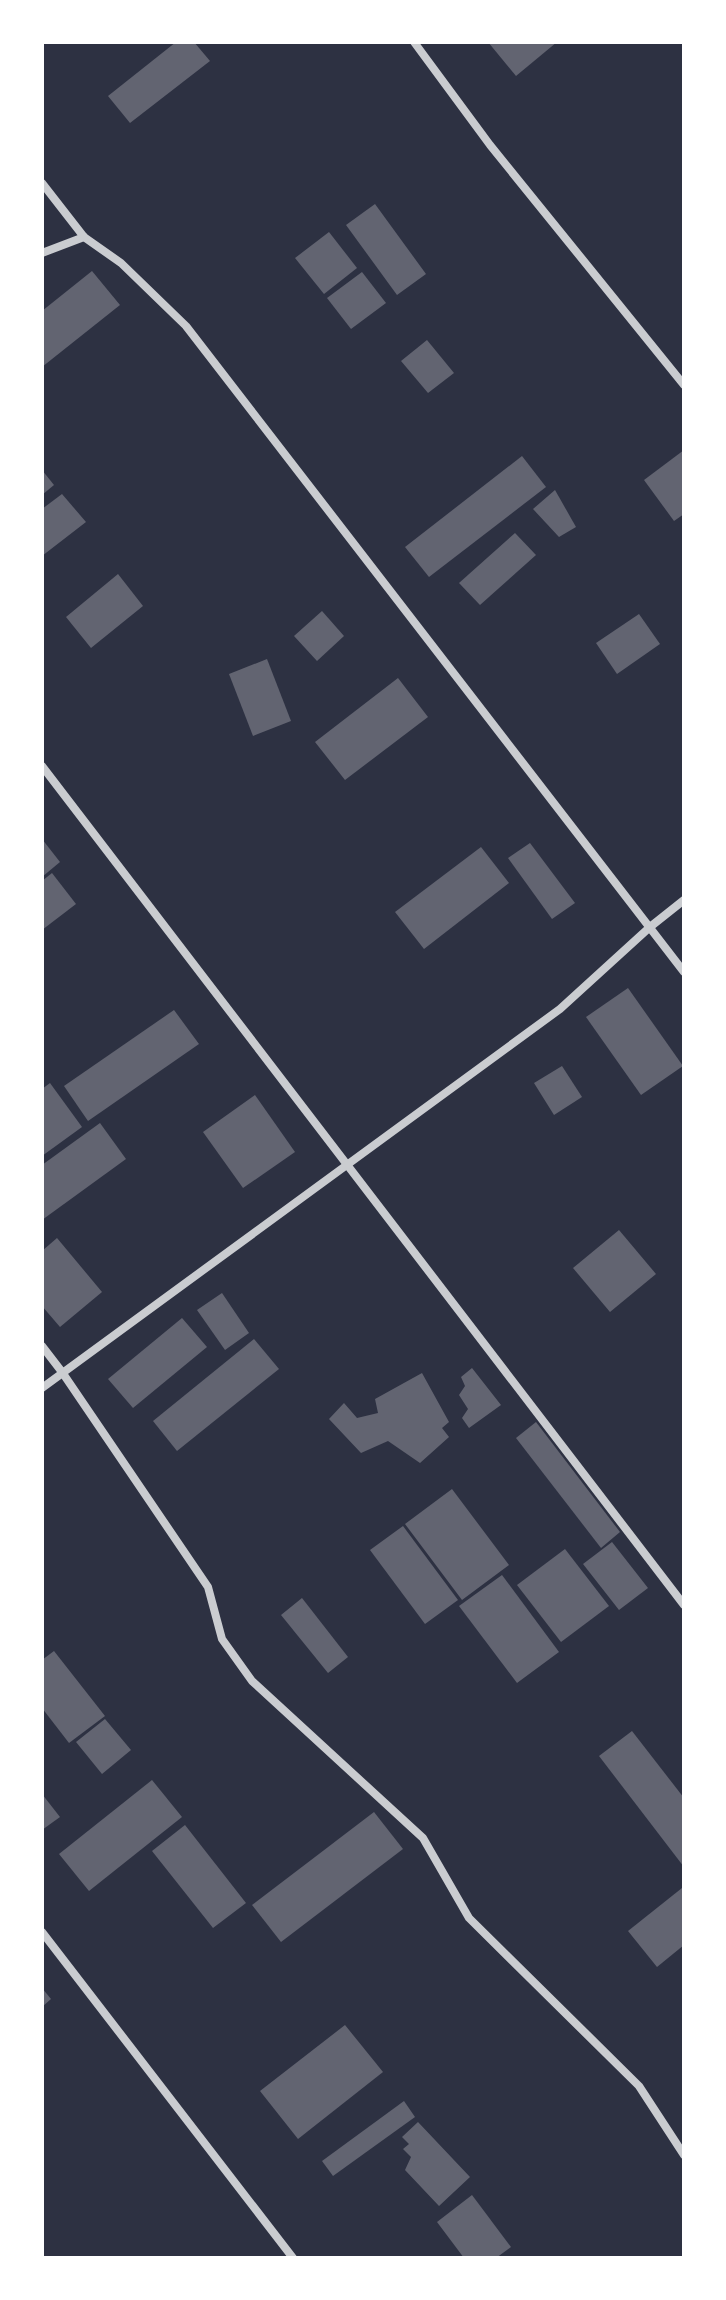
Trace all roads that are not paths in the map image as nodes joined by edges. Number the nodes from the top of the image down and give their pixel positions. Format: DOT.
graph roads {
  1 [pos="414,42"];
  2 [pos="42,183"];
  3 [pos="84,237"];
  4 [pos="42,253"];
  5 [pos="684,385"];
  6 [pos="42,766"];
  7 [pos="684,900"];
  8 [pos="650,927"];
  9 [pos="684,972"];
  10 [pos="348,1164"];
  11 [pos="42,1346"];
  12 [pos="62,1372"];
  13 [pos="42,1388"];
  14 [pos="684,1605"];
  15 [pos="42,1932"];
  16 [pos="684,2155"];
  17 [pos="293,2258"];
  1 -- 5 [label="street"];
  2 -- 3 [label="street"];
  3 -- 4 [label="street"];
  3 -- 8 [label="street"];
  6 -- 10 [label="street"];
  7 -- 8 [label="street"];
  8 -- 9 [label="street"];
  8 -- 10 [label="street"];
  10 -- 12 [label="street"];
  10 -- 14 [label="street"];
  11 -- 12 [label="street"];
  12 -- 13 [label="street"];
  12 -- 16 [label="street"];
  15 -- 17 [label="street"];
}
